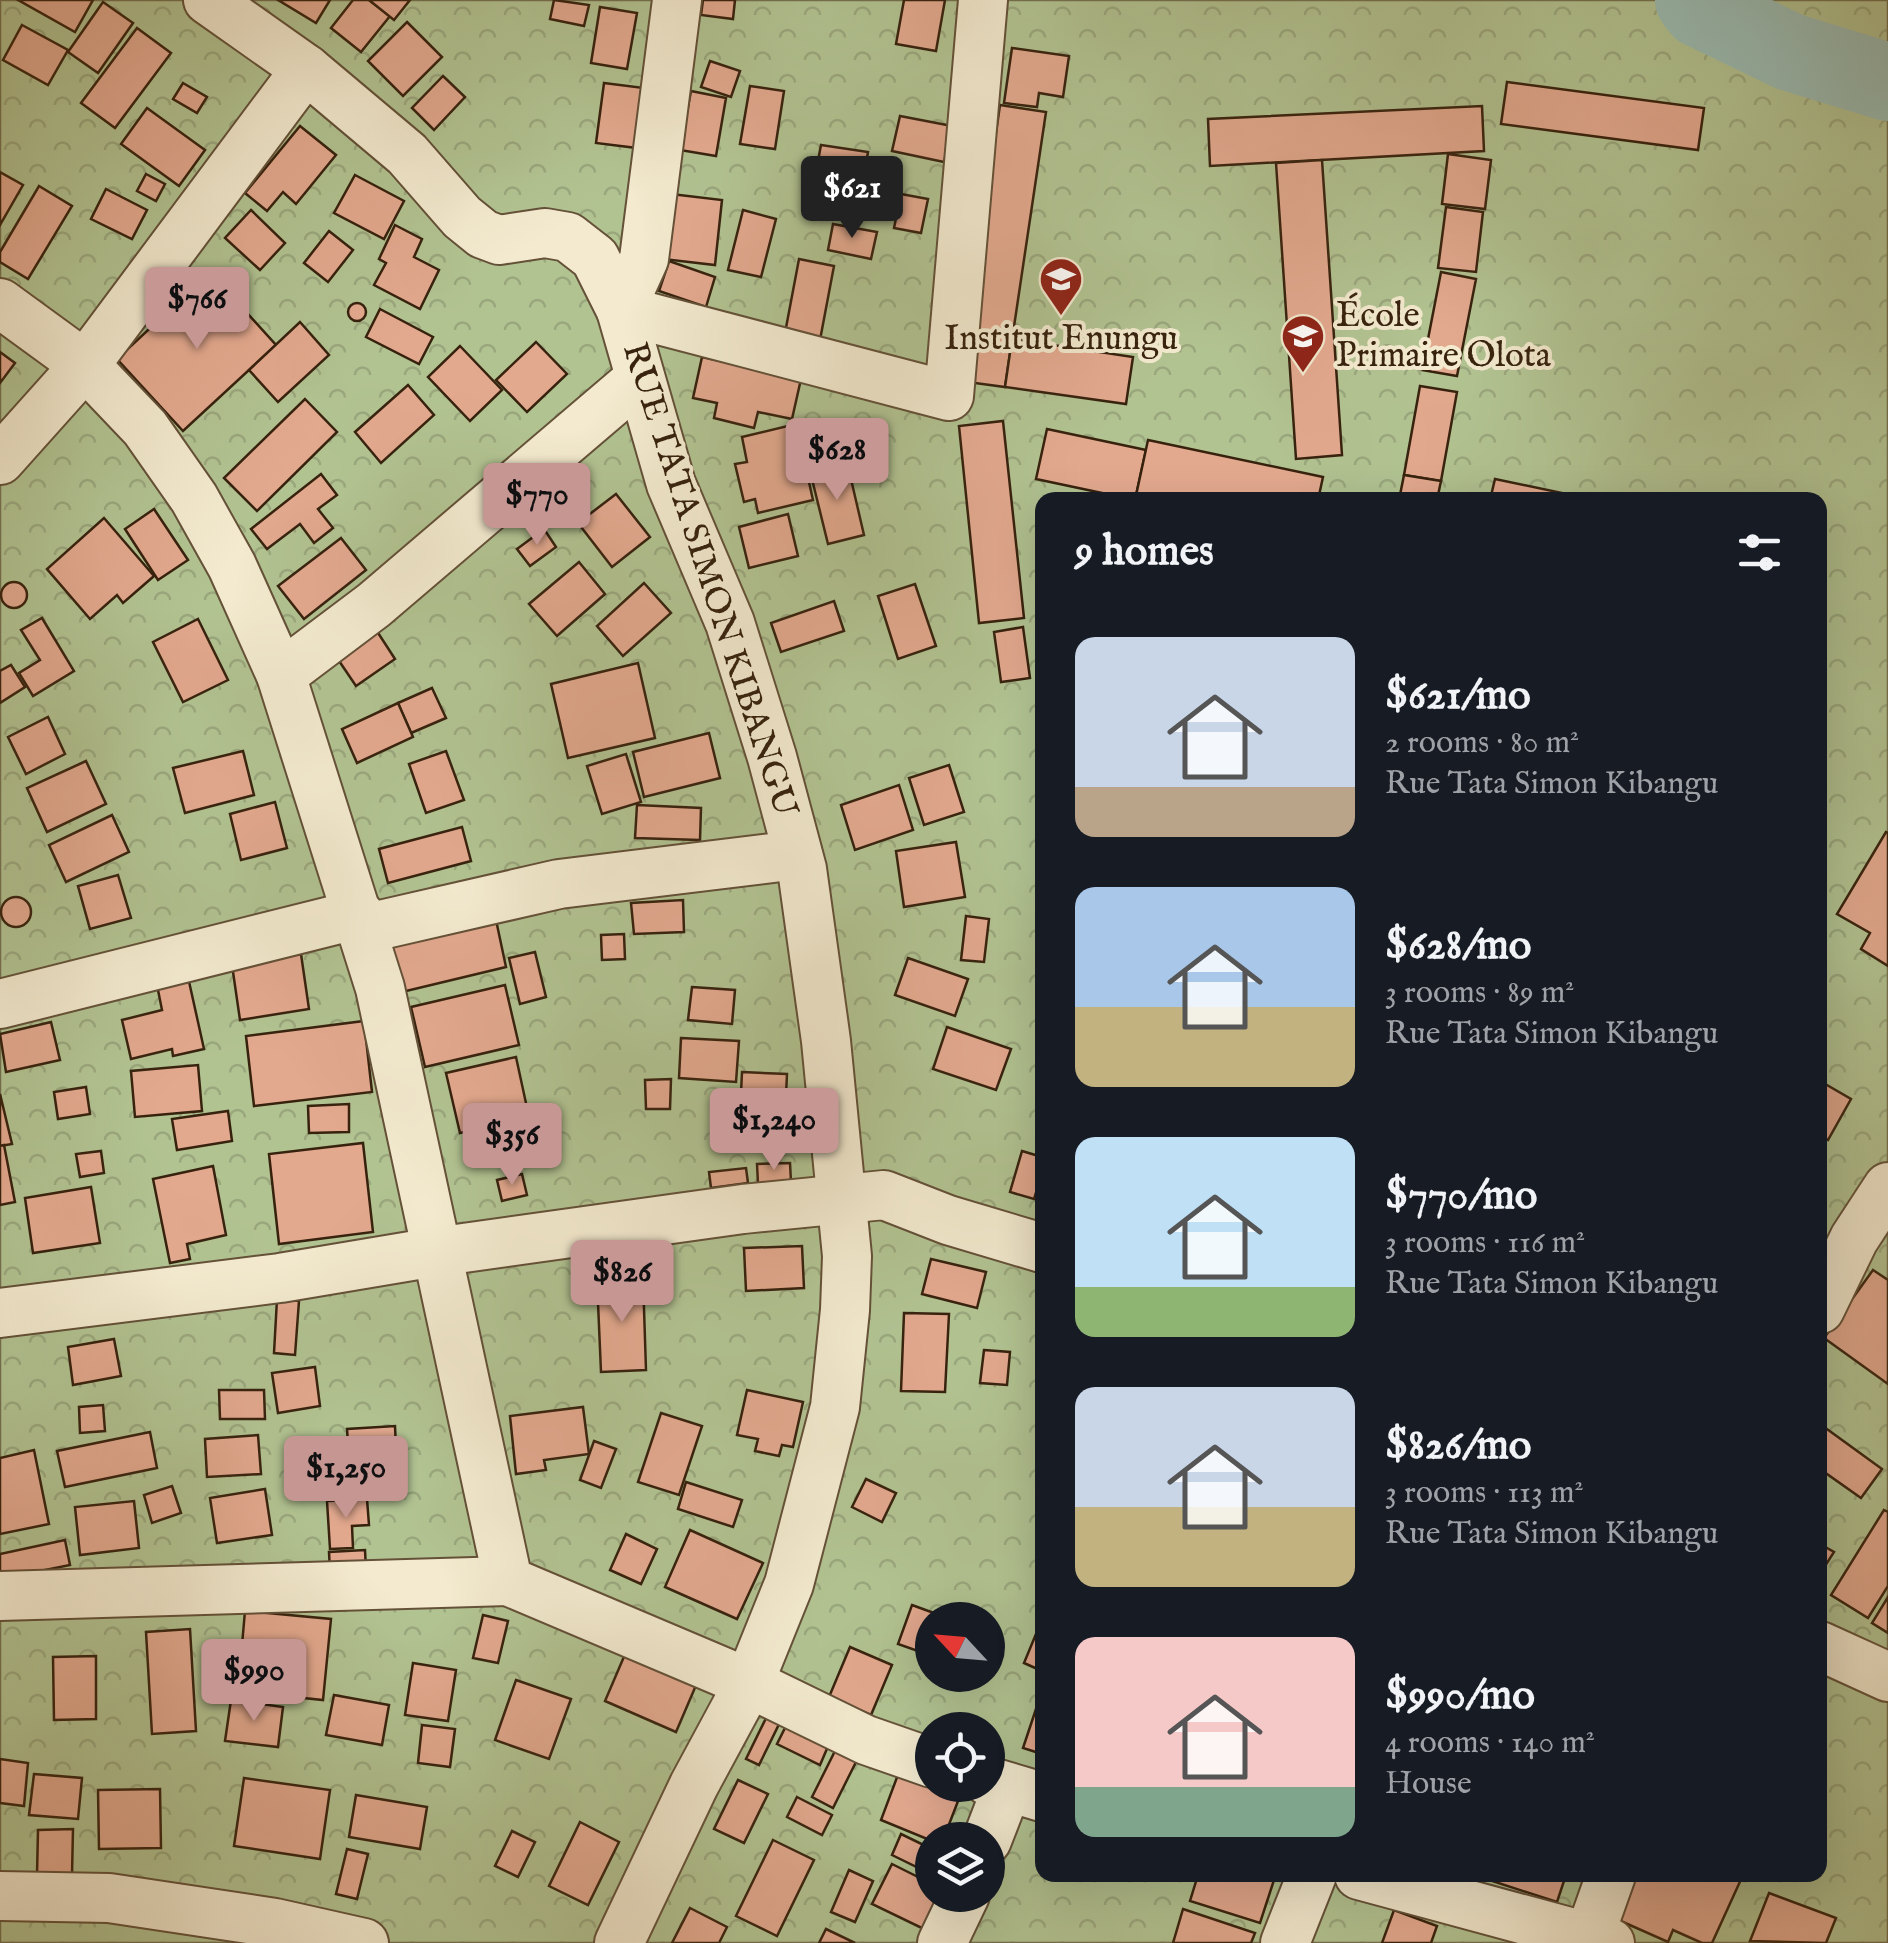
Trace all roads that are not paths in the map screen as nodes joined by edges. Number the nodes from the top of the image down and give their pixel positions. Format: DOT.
graph roads {
  1 [pos="208,0"];
  2 [pos="677,0"];
  3 [pos="984,0"];
  4 [pos="306,69"];
  5 [pos="0,303"];
  6 [pos="621,310"];
  7 [pos="85,365"];
  8 [pos="640,378"];
  9 [pos="0,460"];
  10 [pos="281,675"];
  11 [pos="798,855"];
  12 [pos="361,922"];
  13 [pos="0,1004"];
  14 [pos="1888,1187"];
  15 [pos="840,1199"];
  16 [pos="1035,1246"];
  17 [pos="435,1252"];
  18 [pos="1827,1295"];
  19 [pos="0,1313"];
  20 [pos="508,1582"];
  21 [pos="0,1596"];
  22 [pos="1827,1649"];
  23 [pos="1888,1677"];
  24 [pos="748,1683"];
  25 [pos="915,1757"];
  26 [pos="1012,1789"];
  27 [pos="996,1822"];
  28 [pos="1309,1882"];
  29 [pos="1384,1882"];
  30 [pos="1609,1882"];
  31 [pos="0,1896"];
  32 [pos="957,1912"];
  33 [pos="1595,1940"];
  34 [pos="364,1943"];
  35 [pos="618,1943"];
  36 [pos="942,1943"];
  37 [pos="1286,1943"];
  1 -- 4 [label="street, RUE TATA SIMON KIBANGU"];
  2 -- 6 [label="street"];
  3 -- 6 [label="street"];
  4 -- 6 [label="street, RUE TATA SIMON KIBANGU"];
  4 -- 7 [label="street"];
  5 -- 7 [label="street"];
  6 -- 8 [label="street, RUE TATA SIMON KIBANGU"];
  7 -- 9 [label="street"];
  7 -- 10 [label="street"];
  8 -- 10 [label="street"];
  8 -- 11 [label="street, RUE TATA SIMON KIBANGU"];
  10 -- 12 [label="street"];
  11 -- 12 [label="street"];
  11 -- 15 [label="street, RUE TATA SIMON KIBANGU"];
  12 -- 13 [label="street"];
  12 -- 17 [label="street"];
  14 -- 18 [label="street"];
  15 -- 16 [label="street"];
  15 -- 17 [label="street"];
  15 -- 24 [label="street, RUE TATA SIMON KIBANGU"];
  17 -- 19 [label="street"];
  17 -- 20 [label="street"];
  20 -- 21 [label="street"];
  20 -- 24 [label="street"];
  22 -- 23 [label="street"];
  24 -- 25 [label="street"];
  24 -- 35 [label="street, RUE TATA SIMON KIBANGU"];
  26 -- 27 [label="street"];
  28 -- 37 [label="street"];
  29 -- 33 [label="street"];
  30 -- 33 [label="street"];
  31 -- 34 [label="street"];
  32 -- 36 [label="street"];
}
